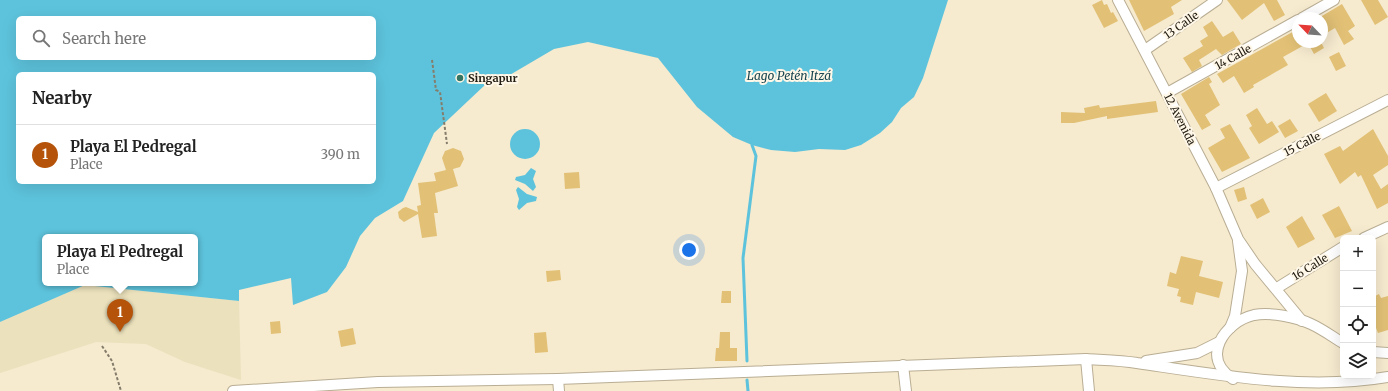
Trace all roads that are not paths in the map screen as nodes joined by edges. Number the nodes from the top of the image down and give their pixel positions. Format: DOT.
graph roads {
  1 [pos="1118,0"];
  2 [pos="1217,0"];
  3 [pos="1334,0"];
  4 [pos="1313,12"];
  5 [pos="1292,23"];
  6 [pos="1144,50"];
  7 [pos="1167,93"];
  8 [pos="1388,100"];
  9 [pos="1216,188"];
  10 [pos="1388,227"];
  11 [pos="1371,235"];
  12 [pos="1238,239"];
  13 [pos="1340,249"];
  14 [pos="1277,288"];
  15 [pos="1302,321"];
  16 [pos="1230,328"];
  17 [pos="1340,341"];
  18 [pos="1219,342"];
  19 [pos="1376,352"];
  20 [pos="1388,353"];
  21 [pos="1086,359"];
  22 [pos="1136,362"];
  23 [pos="903,365"];
  24 [pos="1388,377"];
  25 [pos="558,379"];
  26 [pos="1350,379"];
  27 [pos="1235,380"];
  28 [pos="1344,384"];
  29 [pos="378,386"];
  30 [pos="1268,388"];
  31 [pos="259,390"];
  32 [pos="233,391"];
  33 [pos="559,391"];
  34 [pos="906,391"];
  35 [pos="1089,391"];
  1 -- 6 [label="street, 12 Avenida"];
  2 -- 6 [label="street, 13 Calle"];
  3 -- 4 [label="street"];
  5 -- 7 [label="street, 14 Calle"];
  6 -- 7 [label="street, 12 Avenida"];
  7 -- 9 [label="street, 12 Avenida"];
  8 -- 9 [label="street, 15 Calle"];
  9 -- 12 [label="street, 12 Avenida"];
  10 -- 11 [label="street"];
  12 -- 14 [label="street, 12 Avenida"];
  12 -- 16 [label="street, 12 Avenida"];
  13 -- 14 [label="street, 16 Calle"];
  14 -- 15 [label="street, 12 Avenida"];
  15 -- 16 [label="street"];
  15 -- 17 [label="street"];
  16 -- 18 [label="street"];
  18 -- 22 [label="street"];
  18 -- 27 [label="street"];
  19 -- 20 [label="street"];
  21 -- 22 [label="street"];
  21 -- 23 [label="street"];
  21 -- 35 [label="street"];
  22 -- 27 [label="street"];
  23 -- 25 [label="street"];
  23 -- 34 [label="street"];
  24 -- 28 [label="street"];
  25 -- 29 [label="street"];
  25 -- 33 [label="street"];
  26 -- 28 [label="street"];
  27 -- 30 [label="street"];
  28 -- 30 [label="street"];
  29 -- 31 [label="street"];
  31 -- 32 [label="street"];
}
